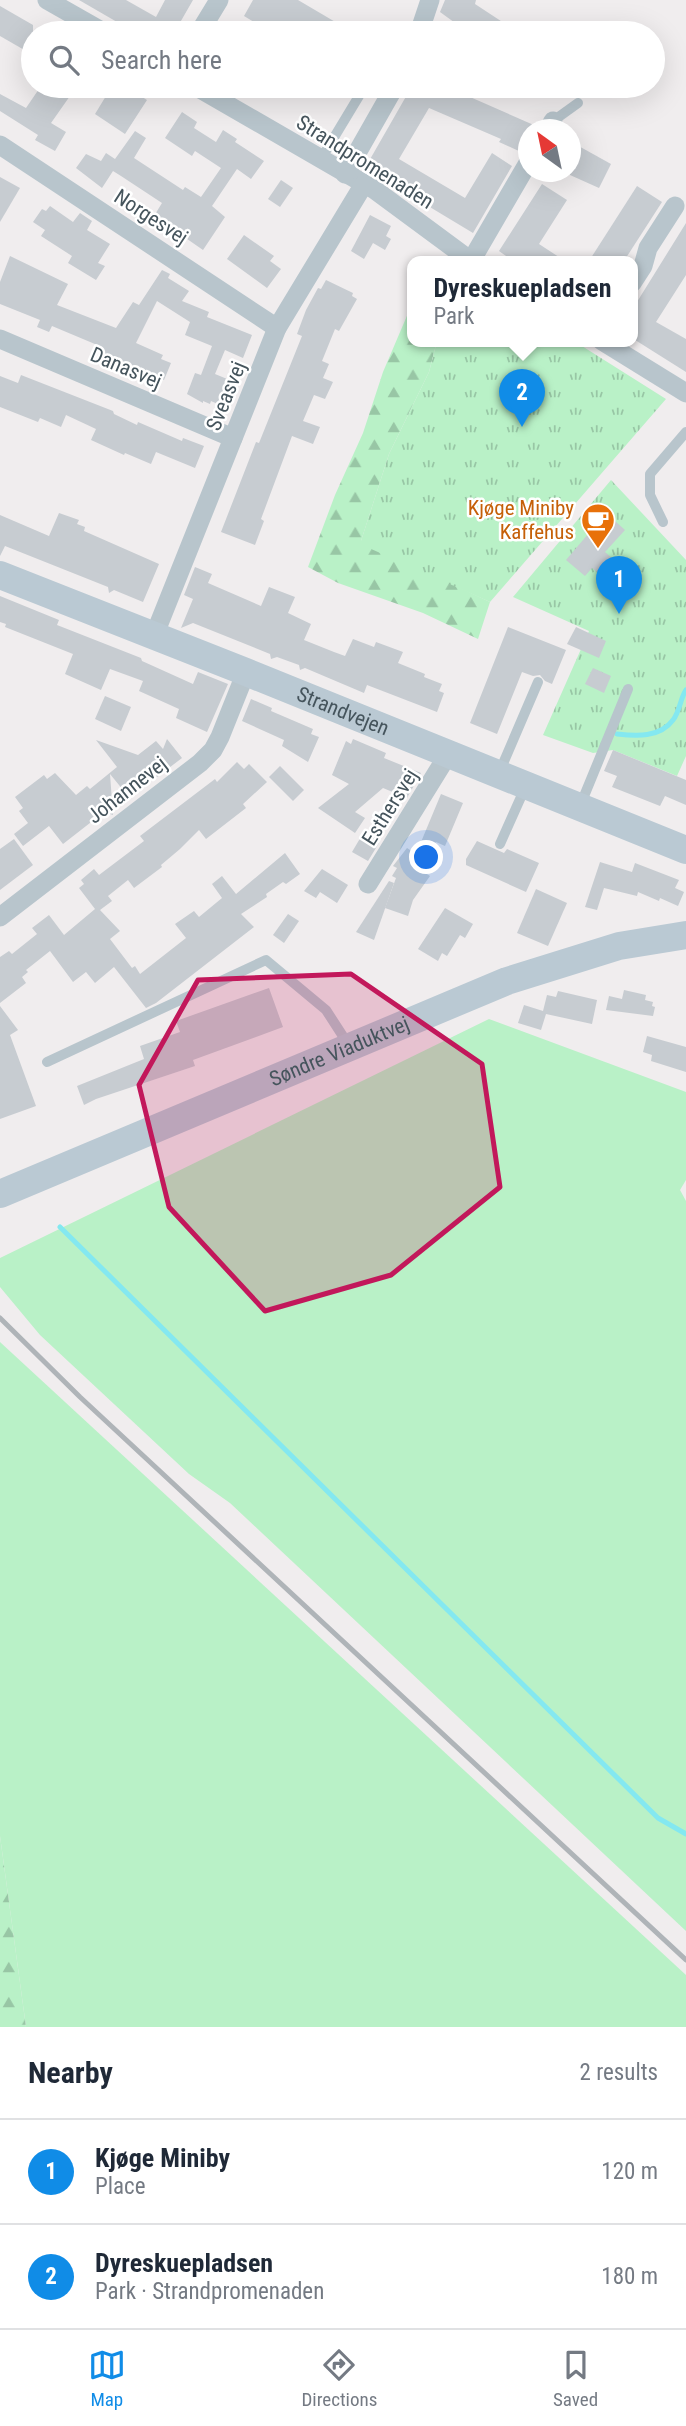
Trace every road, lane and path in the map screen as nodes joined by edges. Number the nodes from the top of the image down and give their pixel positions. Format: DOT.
graph roads {
  1 [pos="47,0"];
  2 [pos="219,0"];
  3 [pos="430,0"];
  4 [pos="84,21"];
  5 [pos="206,21"];
  6 [pos="423,21"];
  7 [pos="216,98"];
  8 [pos="358,98"];
  9 [pos="388,98"];
  10 [pos="578,103"];
  11 [pos="558,119"];
  12 [pos="0,145"];
  13 [pos="321,159"];
  14 [pos="345,174"];
  15 [pos="518,180"];
  16 [pos="364,184"];
  17 [pos="676,206"];
  18 [pos="464,256"];
  19 [pos="474,256"];
  20 [pos="638,274"];
  21 [pos="277,328"];
  22 [pos="0,339"];
  23 [pos="612,347"];
  24 [pos="686,393"];
  25 [pos="686,432"];
  26 [pos="233,438"];
  27 [pos="663,522"];
  28 [pos="0,575"];
  29 [pos="154,636"];
  30 [pos="246,671"];
  31 [pos="538,682"];
  32 [pos="628,689"];
  33 [pos="449,753"];
  34 [pos="499,774"];
  35 [pos="527,785"];
  36 [pos="580,806"];
  37 [pos="500,844"];
  38 [pos="686,850"];
  39 [pos="368,884"];
  40 [pos="0,917"];
  41 [pos="686,935"];
  42 [pos="350,1047"];
  43 [pos="47,1062"];
  44 [pos="0,1194"];
  1 -- 4 [label="street"];
  2 -- 5 [label="street"];
  3 -- 6 [label="street"];
  7 -- 13 [label="street, Strandpromenaden"];
  8 -- 13 [label="lane"];
  9 -- 14 [label="street"];
  10 -- 11 [label="lane"];
  12 -- 21 [label="street, Norgesvej"];
  13 -- 14 [label="street, Strandpromenaden"];
  14 -- 16 [label="street, Strandpromenaden"];
  15 -- 19 [label="street"];
  16 -- 18 [label="street, Strandpromenaden"];
  16 -- 21 [label="street, Sveasvej"];
  17 -- 20 [label="street"];
  21 -- 26 [label="street, Sveasvej"];
  22 -- 26 [label="street, Danasvej"];
  23 -- 24 [label="street"];
  25 -- 27 [label="lane"];
  26 -- 29 [label="street, Sveasvej"];
  28 -- 29 [label="street, Strandvejen"];
  29 -- 30 [label="street, Strandvejen"];
  30 -- 33 [label="street, Strandvejen"];
  30 -- 40 [label="street, Johannevej"];
  31 -- 34 [label="lane"];
  32 -- 36 [label="lane"];
  33 -- 34 [label="street, Strandvejen"];
  33 -- 39 [label="street, Esthersvej"];
  34 -- 35 [label="street, Strandvejen"];
  35 -- 36 [label="street, Strandvejen"];
  35 -- 37 [label="lane"];
  36 -- 38 [label="street, Strandvejen"];
  41 -- 42 [label="street, Søndre Viaduktvej"];
  42 -- 43 [label="lane"];
  42 -- 44 [label="street, Søndre Viaduktvej"];
}
